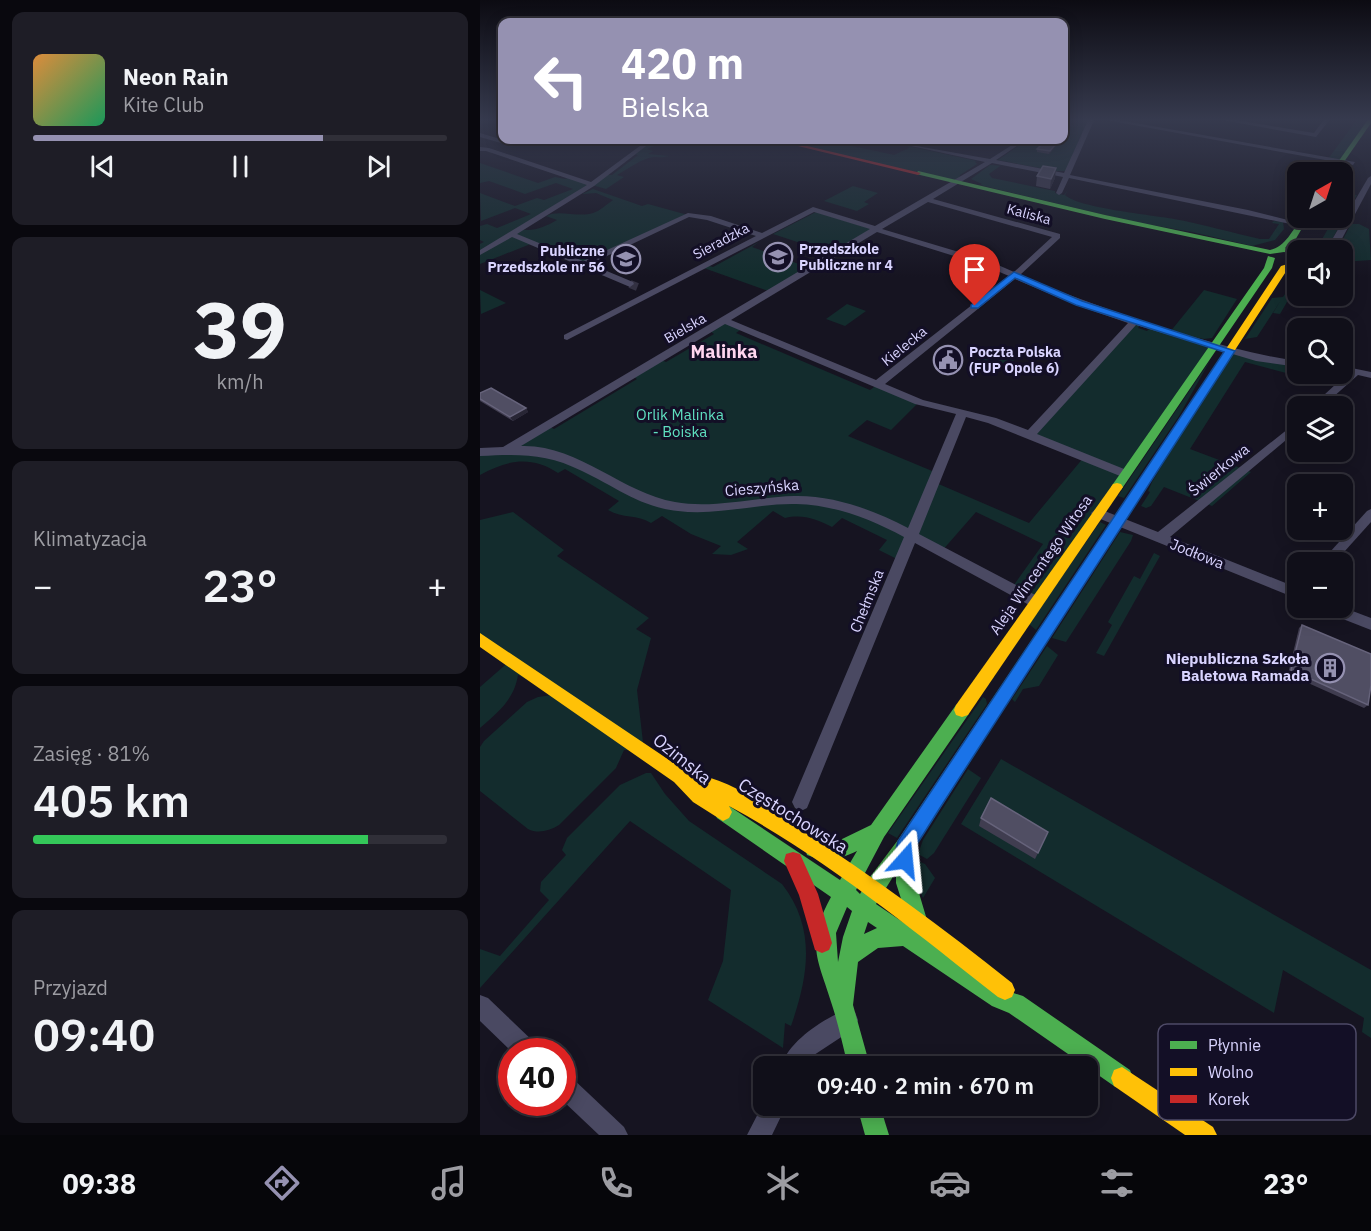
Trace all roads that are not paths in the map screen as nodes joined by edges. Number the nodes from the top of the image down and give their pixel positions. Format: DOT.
graph roads {
  1 [pos="551,171"];
  2 [pos="610,171"];
  3 [pos="911,171"];
  4 [pos="976,171"];
  5 [pos="1043,171"];
  6 [pos="1069,171"];
  7 [pos="1067,175"];
  8 [pos="1371,178"];
  9 [pos="959,182"];
  10 [pos="592,185"];
  11 [pos="1059,193"];
  12 [pos="925,199"];
  13 [pos="1287,218"];
  14 [pos="1298,228"];
  15 [pos="876,229"];
  16 [pos="511,234"];
  17 [pos="761,235"];
  18 [pos="1057,236"];
  19 [pos="1336,240"];
  20 [pos="480,253"];
  21 [pos="1272,254"];
  22 [pos="1287,255"];
  23 [pos="583,264"];
  24 [pos="1287,265"];
  25 [pos="1014,275"];
  26 [pos="630,284"];
  27 [pos="640,288"];
  28 [pos="651,293"];
  29 [pos="726,321"];
  30 [pos="1134,322"];
  31 [pos="567,337"];
  32 [pos="1214,346"];
  33 [pos="1230,351"];
  34 [pos="1287,363"];
  35 [pos="1353,370"];
  36 [pos="1357,371"];
  37 [pos="1371,375"];
  38 [pos="877,385"];
  39 [pos="1328,396"];
  40 [pos="962,413"];
  41 [pos="1287,433"];
  42 [pos="1030,435"];
  43 [pos="507,450"];
  44 [pos="480,452"];
  45 [pos="1125,474"];
  46 [pos="1097,513"];
  47 [pos="1371,514"];
  48 [pos="1117,521"];
  49 [pos="911,536"];
  50 [pos="1160,538"];
  51 [pos="1336,552"];
  52 [pos="1287,590"];
  53 [pos="1036,602"];
  54 [pos="1353,617"];
  55 [pos="1371,624"];
  56 [pos="480,639"];
  57 [pos="980,682"];
  58 [pos="1003,695"];
  59 [pos="687,782"];
  60 [pos="801,802"];
  61 [pos="878,831"];
  62 [pos="804,844"];
  63 [pos="905,847"];
  64 [pos="793,860"];
  65 [pos="853,874"];
  66 [pos="873,888"];
  67 [pos="843,895"];
  68 [pos="863,906"];
  69 [pos="917,920"];
  70 [pos="907,937"];
  71 [pos="826,957"];
  72 [pos="848,958"];
  73 [pos="1015,1004"];
  74 [pos="480,1006"];
  75 [pos="846,1014"];
  76 [pos="513,1038"];
  77 [pos="799,1056"];
  78 [pos="856,1056"];
  79 [pos="576,1097"];
  80 [pos="1158,1103"];
  81 [pos="769,1116"];
  82 [pos="872,1116"];
  83 [pos="1183,1120"];
  84 [pos="616,1135"];
  85 [pos="759,1135"];
  86 [pos="877,1135"];
  87 [pos="1205,1135"];
  1 -- 10 [label="street"];
  2 -- 10 [label="street"];
  3 -- 9 [label="street"];
  4 -- 9 [label="street, Bielska"];
  5 -- 7 [label="street"];
  6 -- 7 [label="street"];
  7 -- 11 [label="street"];
  7 -- 13 [label="street"];
  8 -- 19 [label="street"];
  9 -- 12 [label="street, Bielska"];
  9 -- 21 [label="street"];
  10 -- 16 [label="street"];
  12 -- 15 [label="street, Bielska"];
  12 -- 18 [label="street, Kaliska"];
  14 -- 21 [label="street, Aleja Wincentego Witosa"];
  15 -- 17 [label="street"];
  15 -- 25 [label="street"];
  15 -- 29 [label="street, Bielska"];
  16 -- 20 [label="street"];
  16 -- 23 [label="street"];
  17 -- 23 [label="street, Sieradzka"];
  17 -- 28 [label="street, Sieradzka"];
  18 -- 25 [label="street, Kielecka"];
  21 -- 22 [label="street"];
  21 -- 32 [label="street, Aleja Wincentego Witosa"];
  23 -- 26 [label="street"];
  24 -- 33 [label="street"];
  25 -- 30 [label="street"];
  25 -- 38 [label="street, Kielecka"];
  27 -- 28 [label="street"];
  28 -- 31 [label="street, Sieradzka"];
  29 -- 38 [label="street"];
  29 -- 43 [label="street, Bielska"];
  30 -- 32 [label="street"];
  30 -- 42 [label="street"];
  32 -- 33 [label="street"];
  32 -- 45 [label="street, Aleja Wincentego Witosa"];
  33 -- 34 [label="street"];
  33 -- 48 [label="street"];
  35 -- 36 [label="street"];
  36 -- 37 [label="street"];
  36 -- 39 [label="street"];
  38 -- 40 [label="street"];
  40 -- 42 [label="street"];
  40 -- 49 [label="street, Chełmska"];
  41 -- 50 [label="street, Świerkowa"];
  42 -- 45 [label="street"];
  43 -- 44 [label="street, Cieszyńska"];
  43 -- 49 [label="street, Cieszyńska"];
  45 -- 46 [label="street, Aleja Wincentego Witosa"];
  46 -- 48 [label="street, Jodłowa"];
  46 -- 53 [label="street, Aleja Wincentego Witosa"];
  47 -- 51 [label="street"];
  48 -- 50 [label="street, Jodłowa"];
  48 -- 58 [label="street"];
  49 -- 53 [label="street, Cieszyńska"];
  49 -- 60 [label="street, Chełmska"];
  50 -- 52 [label="street, Jodłowa"];
  53 -- 57 [label="street, Aleja Wincentego Witosa"];
  54 -- 55 [label="street"];
  56 -- 59 [label="street, Ozimska"];
  57 -- 58 [label="street"];
  57 -- 61 [label="street, Aleja Wincentego Witosa"];
  58 -- 63 [label="street"];
  59 -- 62 [label="street, Częstochowska"];
  59 -- 64 [label="street, Ozimska"];
  61 -- 62 [label="street"];
  61 -- 65 [label="street, Aleja Wincentego Witosa"];
  62 -- 65 [label="street, Częstochowska"];
  63 -- 66 [label="street"];
  63 -- 69 [label="street"];
  64 -- 67 [label="street, Ozimska"];
  64 -- 71 [label="street"];
  65 -- 66 [label="street, Częstochowska"];
  65 -- 67 [label="street, Aleja Wincentego Witosa"];
  66 -- 68 [label="street"];
  66 -- 69 [label="street, Częstochowska"];
  67 -- 68 [label="street, Ozimska"];
  67 -- 71 [label="street, Aleja Wincentego Witosa"];
  68 -- 70 [label="street, Częstochowska"];
  68 -- 72 [label="street"];
  69 -- 73 [label="street, Częstochowska"];
  70 -- 72 [label="street"];
  70 -- 73 [label="street, Częstochowska"];
  71 -- 75 [label="street"];
  72 -- 75 [label="street"];
  73 -- 80 [label="street, Częstochowska"];
  74 -- 76 [label="street"];
  75 -- 77 [label="street"];
  75 -- 78 [label="street"];
  79 -- 84 [label="street"];
  81 -- 85 [label="street"];
  82 -- 86 [label="street"];
  83 -- 87 [label="street, Częstochowska"];
}
